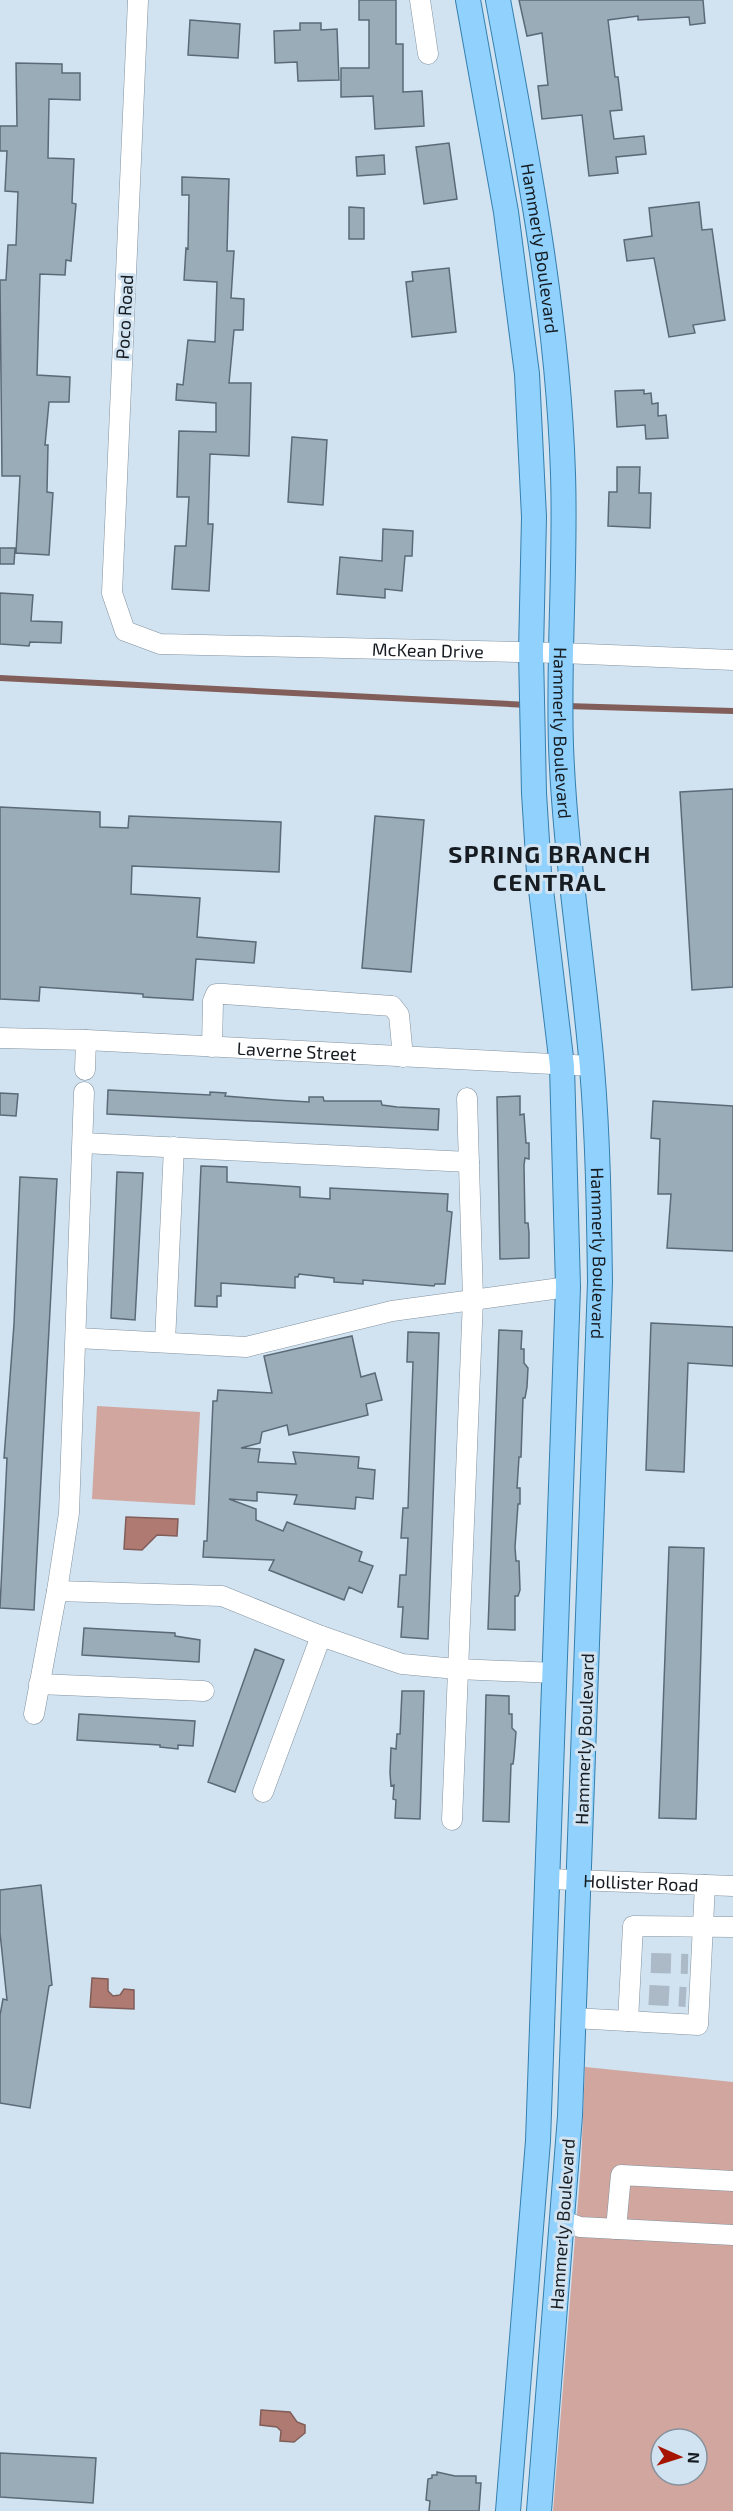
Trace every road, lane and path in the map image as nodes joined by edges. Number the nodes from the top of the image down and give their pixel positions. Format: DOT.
graph roads {
  1 [pos="138,0"];
  2 [pos="420,0"];
  3 [pos="468,0"];
  4 [pos="498,0"];
  5 [pos="428,54"];
  6 [pos="547,288"];
  7 [pos="517,295"];
  8 [pos="124,631"];
  9 [pos="733,660"];
  10 [pos="532,663"];
  11 [pos="561,664"];
  12 [pos="0,1038"];
  13 [pos="86,1040"];
  14 [pos="212,1047"];
  15 [pos="403,1057"];
  16 [pos="562,1066"];
  17 [pos="592,1066"];
  18 [pos="85,1071"];
  19 [pos="84,1092"];
  20 [pos="466,1098"];
  21 [pos="83,1143"];
  22 [pos="174,1147"];
  23 [pos="469,1162"];
  24 [pos="600,1282"];
  25 [pos="568,1287"];
  26 [pos="473,1299"];
  27 [pos="77,1338"];
  28 [pos="165,1342"];
  29 [pos="559,1572"];
  30 [pos="590,1574"];
  31 [pos="57,1591"];
  32 [pos="321,1636"];
  33 [pos="457,1669"];
  34 [pos="556,1673"];
  35 [pos="39,1684"];
  36 [pos="204,1691"];
  37 [pos="34,1714"];
  38 [pos="263,1792"];
  39 [pos="452,1820"];
  40 [pos="549,1879"];
  41 [pos="580,1880"];
  42 [pos="705,1885"];
  43 [pos="733,1886"];
  44 [pos="703,1926"];
  45 [pos="733,1927"];
  46 [pos="574,2018"];
  47 [pos="628,2021"];
  48 [pos="733,2181"];
  49 [pos="564,2221"];
  50 [pos="616,2229"];
  51 [pos="733,2235"];
  52 [pos="508,2511"];
  53 [pos="539,2511"];
  1 -- 8 [label="street, Poco Road"];
  2 -- 5 [label="street"];
  3 -- 7 [label="main road, Hammerly Boulevard"];
  4 -- 6 [label="main road, Hammerly Boulevard"];
  6 -- 7 [label="main road"];
  6 -- 11 [label="main road, Hammerly Boulevard"];
  7 -- 10 [label="main road, Hammerly Boulevard"];
  8 -- 10 [label="street, McKean Drive"];
  9 -- 11 [label="street, McKean Drive"];
  10 -- 11 [label="street, McKean Drive"];
  10 -- 16 [label="main road, Hammerly Boulevard"];
  11 -- 17 [label="main road, Hammerly Boulevard"];
  12 -- 13 [label="street, Laverne Street"];
  13 -- 14 [label="street, Laverne Street"];
  13 -- 18 [label="street"];
  14 -- 15 [label="street, Laverne Street"];
  14 -- 15 [label="street"];
  15 -- 16 [label="street, Laverne Street"];
  16 -- 17 [label="street, Laverne Street"];
  16 -- 25 [label="main road, Hammerly Boulevard"];
  17 -- 24 [label="main road, Hammerly Boulevard"];
  19 -- 21 [label="street"];
  20 -- 23 [label="street"];
  21 -- 22 [label="street"];
  21 -- 27 [label="street"];
  22 -- 23 [label="street"];
  22 -- 28 [label="street"];
  23 -- 26 [label="street"];
  24 -- 25 [label="main road"];
  24 -- 30 [label="main road, Hammerly Boulevard"];
  25 -- 26 [label="street"];
  25 -- 29 [label="main road, Hammerly Boulevard"];
  26 -- 28 [label="street"];
  26 -- 33 [label="street"];
  27 -- 28 [label="street"];
  27 -- 31 [label="street"];
  29 -- 30 [label="main road"];
  29 -- 34 [label="main road, Hammerly Boulevard"];
  30 -- 41 [label="main road, Hammerly Boulevard"];
  31 -- 32 [label="street"];
  31 -- 35 [label="street"];
  32 -- 33 [label="street"];
  32 -- 38 [label="street"];
  33 -- 34 [label="street"];
  33 -- 39 [label="street"];
  34 -- 40 [label="main road, Hammerly Boulevard"];
  35 -- 36 [label="street"];
  35 -- 37 [label="street"];
  40 -- 41 [label="street, Hollister Road"];
  40 -- 52 [label="main road, Hammerly Boulevard"];
  41 -- 42 [label="street, Hollister Road"];
  41 -- 46 [label="main road, Hammerly Boulevard"];
  42 -- 43 [label="street, Hollister Road"];
  42 -- 44 [label="street"];
  44 -- 45 [label="street"];
  44 -- 47 [label="street"];
  44 -- 47 [label="street"];
  46 -- 47 [label="street"];
  46 -- 49 [label="main road, Hammerly Boulevard"];
  48 -- 50 [label="street"];
  49 -- 50 [label="street"];
  49 -- 53 [label="main road, Hammerly Boulevard"];
  50 -- 51 [label="street"];
}
